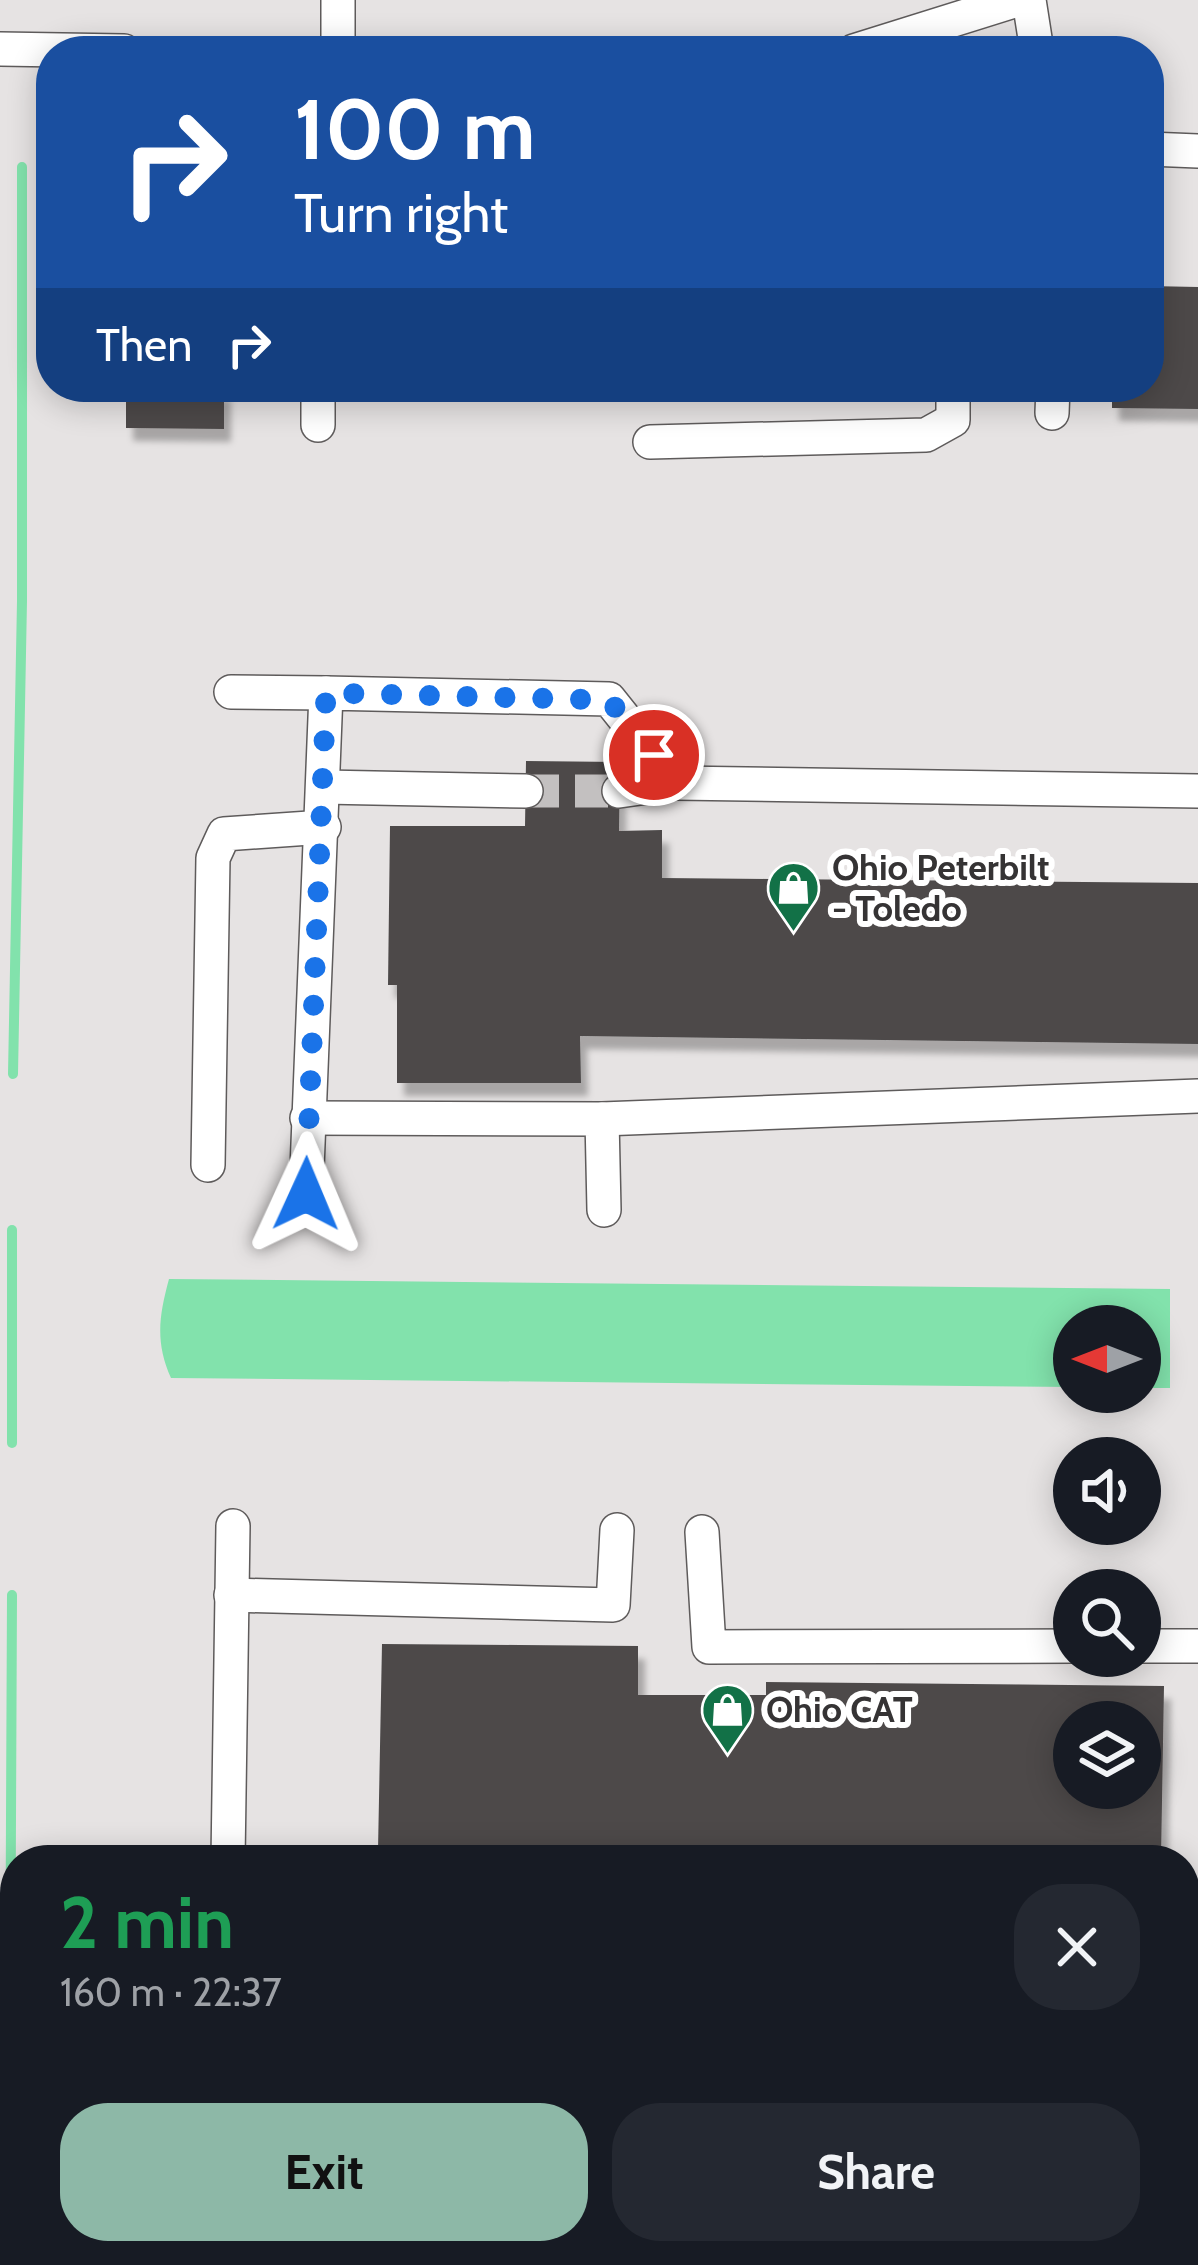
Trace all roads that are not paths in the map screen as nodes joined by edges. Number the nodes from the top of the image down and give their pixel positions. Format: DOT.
graph roads {
  1 [pos="338,0"];
  2 [pos="1018,0"];
  3 [pos="1029,0"];
  4 [pos="338,36"];
  5 [pos="902,36"];
  6 [pos="1035,36"];
  7 [pos="0,50"];
  8 [pos="36,50"];
  9 [pos="1164,150"];
  10 [pos="1198,151"];
  11 [pos="319,402"];
  12 [pos="953,402"];
  13 [pos="319,425"];
  14 [pos="650,442"];
  15 [pos="231,692"];
  16 [pos="326,693"];
  17 [pos="676,783"];
  18 [pos="324,787"];
  19 [pos="526,791"];
  20 [pos="619,791"];
  21 [pos="1198,791"];
  22 [pos="324,827"];
  23 [pos="1198,1096"];
  24 [pos="308,1118"];
  25 [pos="602,1119"];
  26 [pos="208,1165"];
  27 [pos="306,1194"];
  28 [pos="604,1210"];
  29 [pos="232,1526"];
  30 [pos="617,1530"];
  31 [pos="702,1532"];
  32 [pos="231,1595"];
  33 [pos="1053,1646"];
  34 [pos="1161,1646"];
  35 [pos="1198,1646"];
  36 [pos="229,1845"];
  1 -- 4 [label="street"];
  2 -- 5 [label="street"];
  3 -- 6 [label="street"];
  7 -- 8 [label="street"];
  9 -- 10 [label="street"];
  11 -- 13 [label="street"];
  12 -- 14 [label="street"];
  15 -- 16 [label="street"];
  16 -- 17 [label="street"];
  16 -- 18 [label="street"];
  17 -- 20 [label="street"];
  17 -- 21 [label="street"];
  18 -- 19 [label="street"];
  18 -- 22 [label="street"];
  22 -- 24 [label="street"];
  22 -- 26 [label="street"];
  23 -- 25 [label="street"];
  24 -- 25 [label="street"];
  24 -- 27 [label="street"];
  25 -- 28 [label="street"];
  29 -- 32 [label="street"];
  30 -- 32 [label="street"];
  31 -- 33 [label="street"];
  32 -- 36 [label="street"];
  34 -- 35 [label="street"];
}
